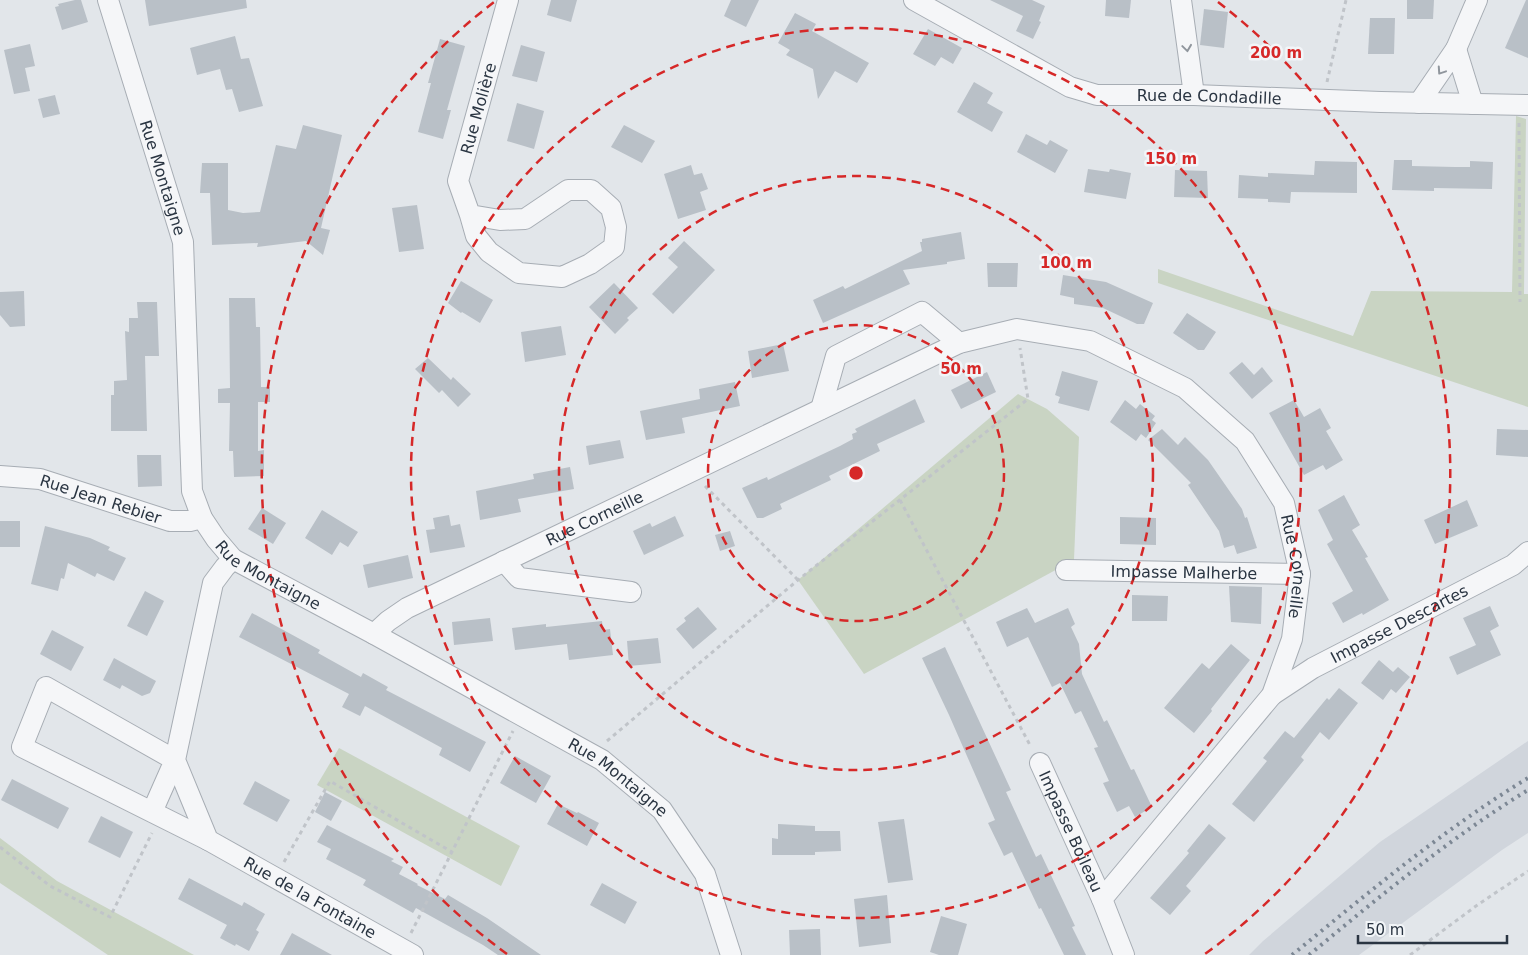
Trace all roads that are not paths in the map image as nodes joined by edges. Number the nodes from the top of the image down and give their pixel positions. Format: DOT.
graph roads {
  1 [pos="108,0"];
  2 [pos="508,0"];
  3 [pos="914,0"];
  4 [pos="1181,0"];
  5 [pos="1477,0"];
  6 [pos="1456,49"];
  7 [pos="1194,95"];
  8 [pos="1419,103"];
  9 [pos="1473,104"];
  10 [pos="1523,105"];
  11 [pos="470,215"];
  12 [pos="959,343"];
  13 [pos="821,409"];
  14 [pos="0,476"];
  15 [pos="202,518"];
  16 [pos="1528,552"];
  17 [pos="233,559"];
  18 [pos="504,561"];
  19 [pos="1066,570"];
  20 [pos="1300,574"];
  21 [pos="631,592"];
  22 [pos="374,634"];
  23 [pos="1272,696"];
  24 [pos="175,760"];
  25 [pos="1040,763"];
  26 [pos="156,814"];
  27 [pos="208,840"];
  28 [pos="1102,899"];
  29 [pos="408,952"];
  30 [pos="731,955"];
  31 [pos="1124,955"];
  1 -- 15 [label="street, Rue Montaigne"];
  2 -- 11 [label="street, Rue Molière"];
  3 -- 7 [label="street, Rue de Condadille"];
  4 -- 7 [label="street, one-way"];
  5 -- 6 [label="street"];
  6 -- 8 [label="street, one-way"];
  6 -- 9 [label="street"];
  7 -- 8 [label="street, Rue de Condadille"];
  8 -- 9 [label="street, Rue de Condadille"];
  9 -- 10 [label="street, Rue de Condadille"];
  11 -- 11 [label="street, Rue Molière"];
  12 -- 13 [label="street, Rue Corneille"];
  12 -- 13 [label="street"];
  12 -- 20 [label="street, Rue Corneille"];
  13 -- 18 [label="street, Rue Corneille"];
  14 -- 15 [label="street, Rue Jean Rebier"];
  15 -- 17 [label="street, Rue Montaigne"];
  16 -- 23 [label="street, Impasse Descartes"];
  17 -- 22 [label="street, Rue Montaigne"];
  17 -- 24 [label="street"];
  18 -- 21 [label="street"];
  18 -- 22 [label="street, Rue Corneille"];
  19 -- 20 [label="street, Impasse Malherbe"];
  20 -- 23 [label="street, Rue Corneille"];
  22 -- 30 [label="street, Rue Montaigne"];
  23 -- 28 [label="street, Rue Corneille"];
  24 -- 26 [label="street"];
  24 -- 26 [label="street, Rue de la Fontaine"];
  24 -- 27 [label="street"];
  25 -- 28 [label="street, Impasse Boileau"];
  26 -- 27 [label="street, Rue de la Fontaine"];
  27 -- 29 [label="street, Rue de la Fontaine"];
  28 -- 31 [label="street"];
}
